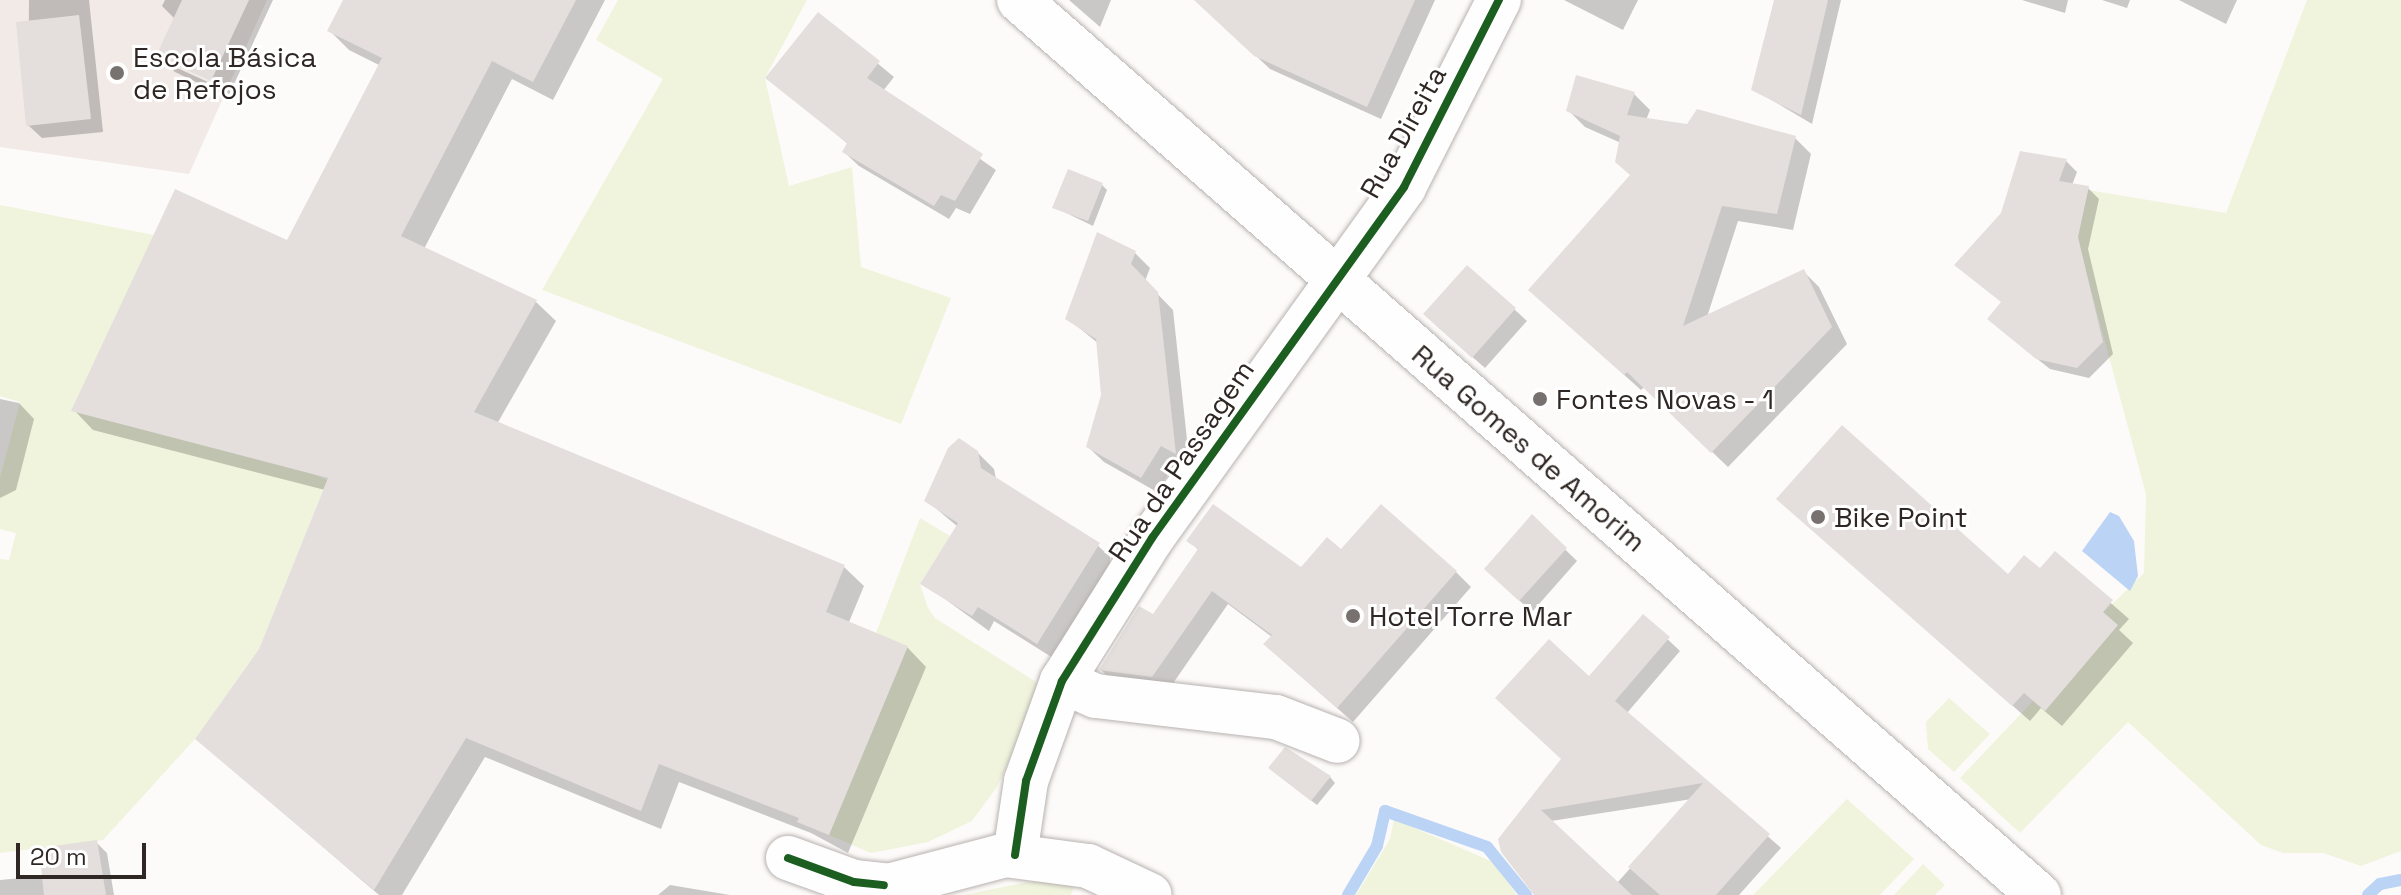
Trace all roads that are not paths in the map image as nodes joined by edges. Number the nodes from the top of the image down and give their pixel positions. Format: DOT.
graph roads {
  1 [pos="1019,0"];
  2 [pos="1499,0"];
  3 [pos="1335,278"];
  4 [pos="1062,681"];
  5 [pos="1338,741"];
  6 [pos="1015,855"];
  7 [pos="788,858"];
  8 [pos="869,890"];
  9 [pos="1150,895"];
  10 [pos="2039,895"];
  1 -- 3 [label="street, Rua Gomes de Amorim"];
  2 -- 3 [label="street, Rua Direita"];
  3 -- 4 [label="street, Rua da Passagem"];
  3 -- 10 [label="street, Rua Gomes de Amorim"];
  4 -- 5 [label="street"];
  4 -- 6 [label="street, Rua da Passagem"];
  6 -- 8 [label="street"];
  6 -- 9 [label="street"];
  7 -- 8 [label="street"];
}
